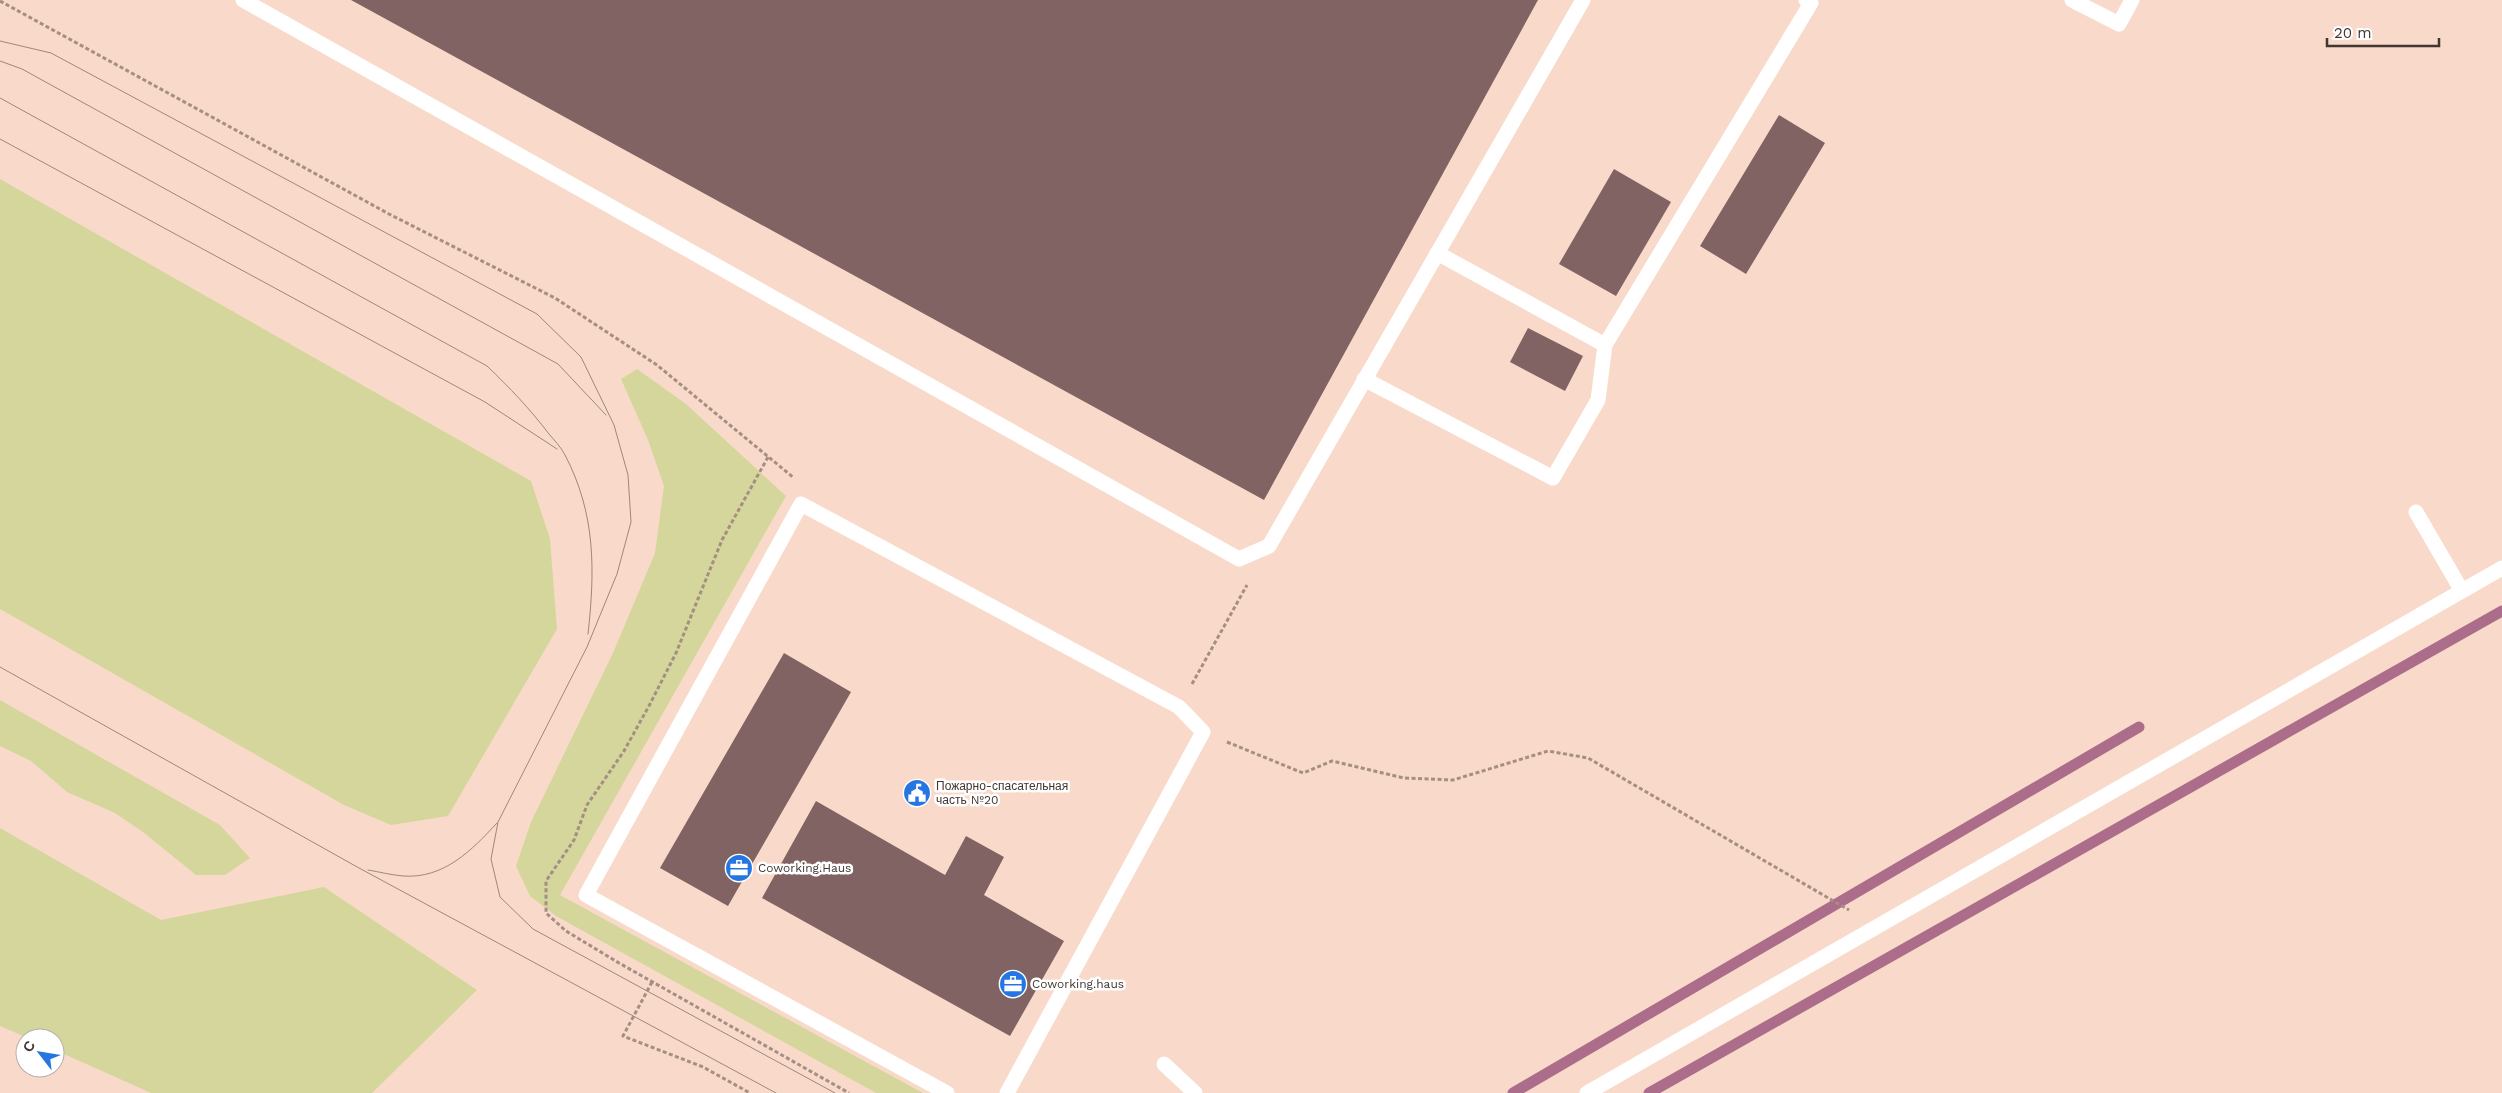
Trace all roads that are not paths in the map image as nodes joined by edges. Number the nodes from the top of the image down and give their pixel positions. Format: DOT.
graph roads {
  1 [pos="243,0"];
  2 [pos="1583,0"];
  3 [pos="1806,0"];
  4 [pos="2072,0"];
  5 [pos="2132,0"];
  6 [pos="1437,253"];
  7 [pos="1605,345"];
  8 [pos="1364,379"];
  9 [pos="2416,512"];
  10 [pos="2502,568"];
  11 [pos="2462,591"];
  12 [pos="1164,1064"];
  13 [pos="947,1093"];
  14 [pos="1007,1093"];
  15 [pos="1195,1093"];
  16 [pos="1588,1093"];
  1 -- 8 [label="lane"];
  2 -- 6 [label="lane"];
  3 -- 7 [label="lane"];
  4 -- 5 [label="lane"];
  6 -- 7 [label="lane"];
  6 -- 8 [label="lane"];
  7 -- 8 [label="lane"];
  9 -- 11 [label="lane"];
  10 -- 11 [label="lane"];
  11 -- 16 [label="lane"];
  12 -- 15 [label="lane"];
  13 -- 14 [label="lane"];
}
